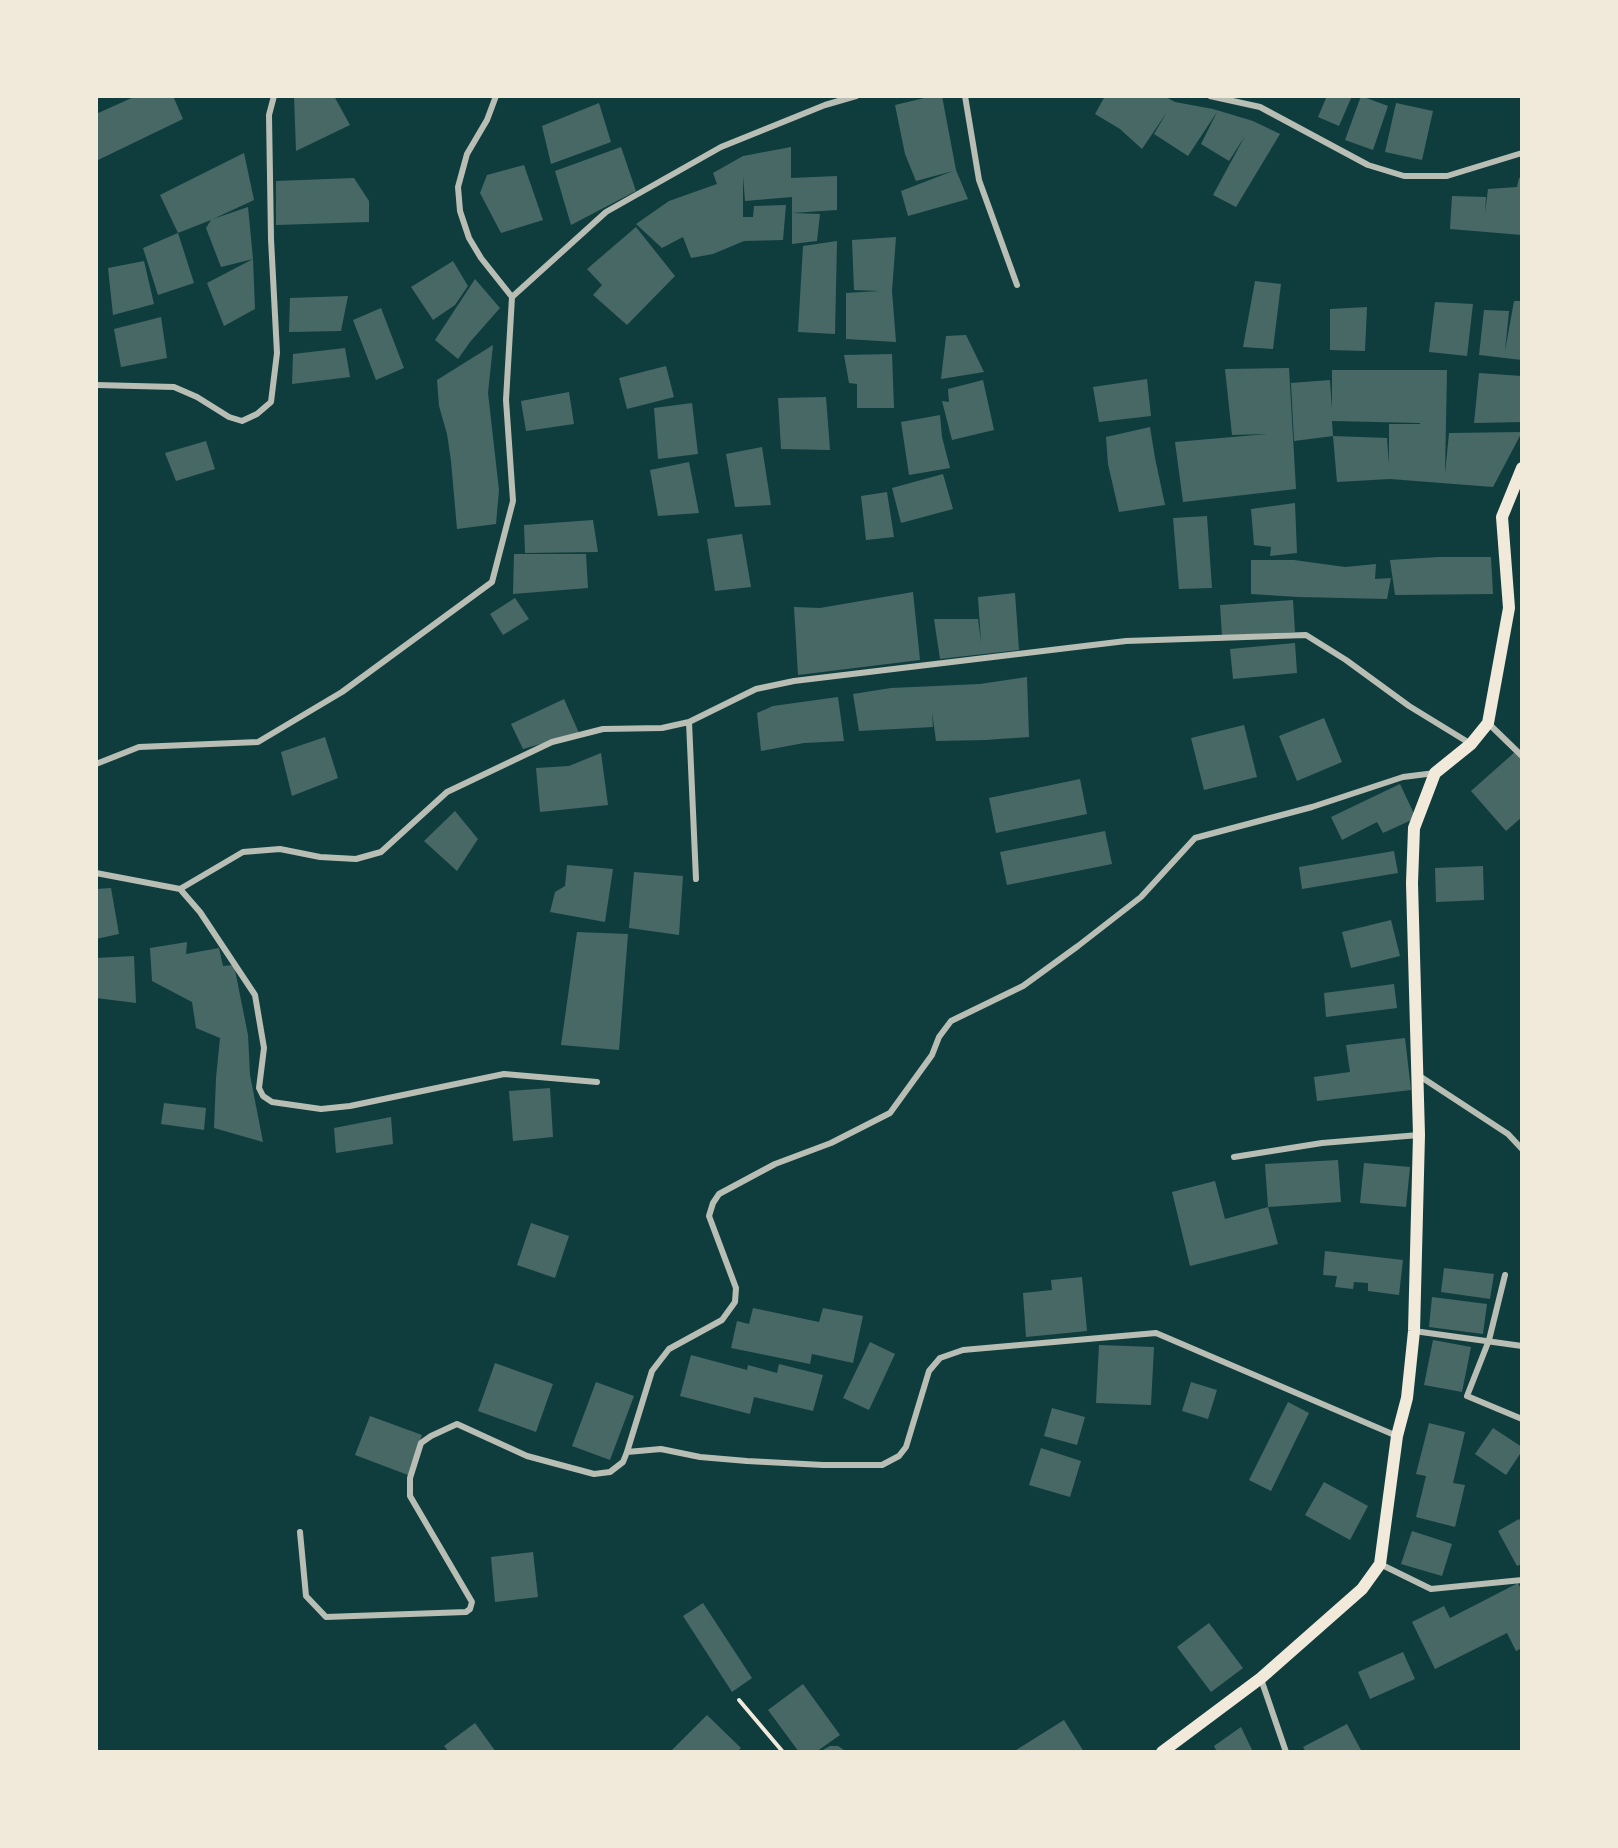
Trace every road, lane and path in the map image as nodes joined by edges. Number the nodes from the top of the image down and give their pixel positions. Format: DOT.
graph roads {
  1 [pos="274,96"];
  2 [pos="496,96"];
  3 [pos="856,96"];
  4 [pos="965,96"];
  5 [pos="1210,96"];
  6 [pos="1522,153"];
  7 [pos="1017,285"];
  8 [pos="512,297"];
  9 [pos="96,385"];
  10 [pos="1522,468"];
  11 [pos="689,722"];
  12 [pos="1488,723"];
  13 [pos="1471,744"];
  14 [pos="1522,756"];
  15 [pos="96,764"];
  16 [pos="1435,773"];
  17 [pos="96,873"];
  18 [pos="696,879"];
  19 [pos="180,889"];
  20 [pos="1417,1074"];
  21 [pos="597,1082"];
  22 [pos="1419,1135"];
  23 [pos="1522,1149"];
  24 [pos="1234,1157"];
  25 [pos="1505,1275"];
  26 [pos="1414,1331"];
  27 [pos="1489,1340"];
  28 [pos="1522,1346"];
  29 [pos="1522,1419"];
  30 [pos="1397,1436"];
  31 [pos="627,1452"];
  32 [pos="300,1532"];
  33 [pos="1380,1564"];
  34 [pos="1522,1580"];
  35 [pos="1261,1678"];
  36 [pos="739,1700"];
  37 [pos="783,1752"];
  38 [pos="1162,1752"];
  39 [pos="1286,1752"];
  1 -- 9 [label="street"];
  2 -- 8 [label="street"];
  3 -- 8 [label="street"];
  4 -- 7 [label="street"];
  5 -- 6 [label="street"];
  8 -- 15 [label="street"];
  10 -- 12 [label="main road"];
  11 -- 13 [label="street"];
  11 -- 18 [label="street"];
  11 -- 19 [label="street"];
  12 -- 13 [label="main road"];
  12 -- 14 [label="street"];
  13 -- 16 [label="main road"];
  16 -- 20 [label="main road"];
  16 -- 31 [label="street"];
  17 -- 19 [label="street"];
  19 -- 21 [label="street"];
  20 -- 22 [label="main road"];
  20 -- 23 [label="street"];
  22 -- 24 [label="street"];
  22 -- 26 [label="main road"];
  25 -- 27 [label="street"];
  26 -- 27 [label="street"];
  26 -- 30 [label="main road"];
  27 -- 28 [label="street"];
  27 -- 29 [label="street"];
  30 -- 31 [label="street"];
  30 -- 33 [label="main road"];
  31 -- 32 [label="street"];
  33 -- 34 [label="street"];
  33 -- 35 [label="main road"];
  35 -- 38 [label="main road"];
  35 -- 39 [label="street"];
  36 -- 37 [label="path"];
}
